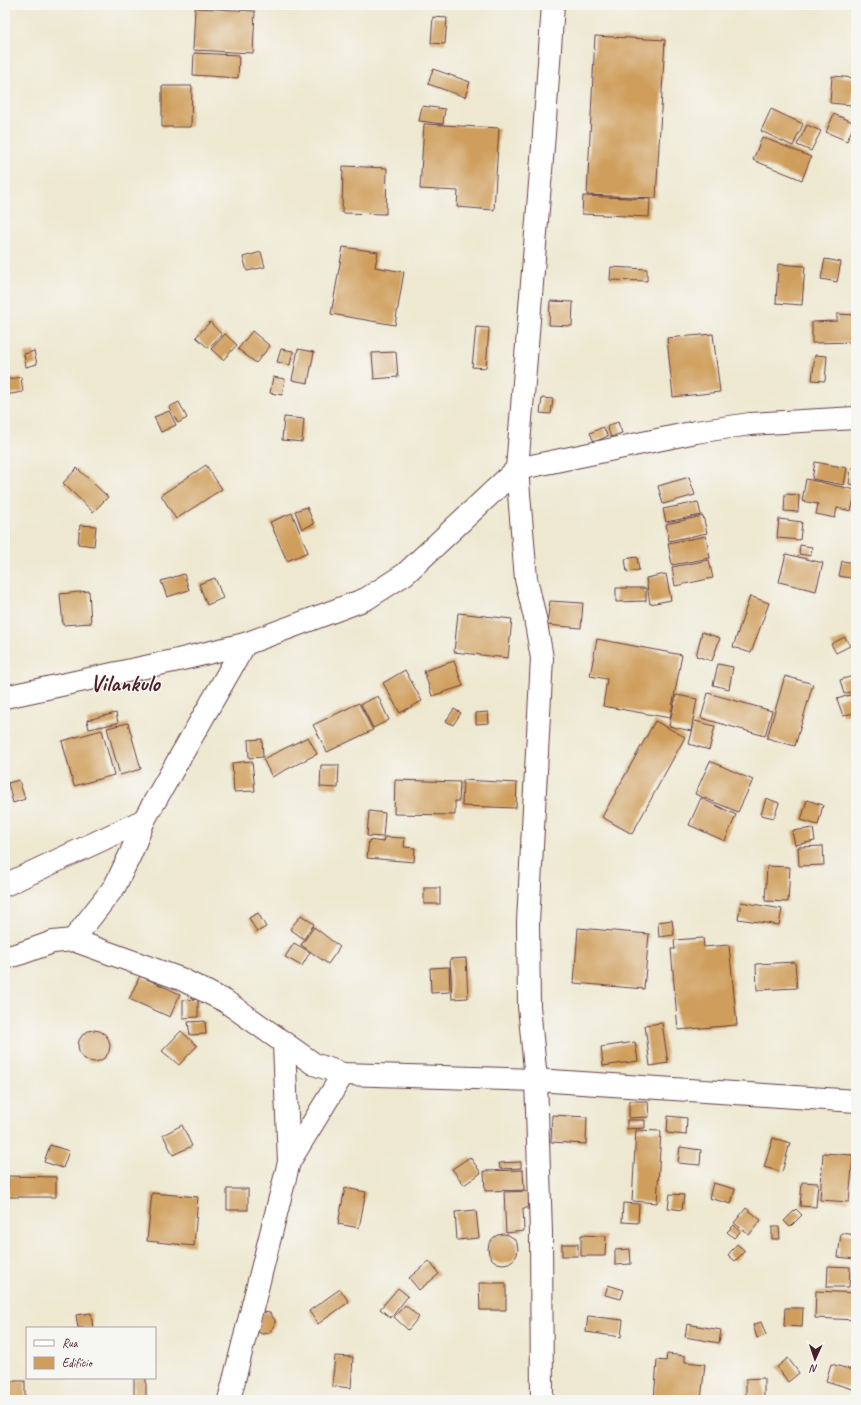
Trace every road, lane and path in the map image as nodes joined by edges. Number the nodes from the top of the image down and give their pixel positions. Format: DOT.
graph roads {
  1 [pos="553,5"];
  2 [pos="856,418"];
  3 [pos="517,469"];
  4 [pos="245,644"];
  5 [pos="5,698"];
  6 [pos="144,820"];
  7 [pos="5,885"];
  8 [pos="73,940"];
  9 [pos="5,958"];
  10 [pos="284,1044"];
  11 [pos="343,1074"];
  12 [pos="536,1080"];
  13 [pos="856,1101"];
  14 [pos="289,1162"];
  15 [pos="229,1400"];
  16 [pos="542,1400"];
  1 -- 3 [label="street"];
  2 -- 3 [label="street"];
  3 -- 4 [label="street"];
  3 -- 12 [label="street"];
  4 -- 5 [label="street"];
  4 -- 6 [label="street"];
  6 -- 7 [label="street"];
  6 -- 8 [label="street"];
  8 -- 9 [label="street"];
  8 -- 10 [label="street"];
  10 -- 11 [label="street"];
  10 -- 14 [label="street"];
  11 -- 12 [label="street"];
  11 -- 14 [label="street"];
  12 -- 13 [label="street"];
  12 -- 16 [label="street"];
  14 -- 15 [label="street"];
}
